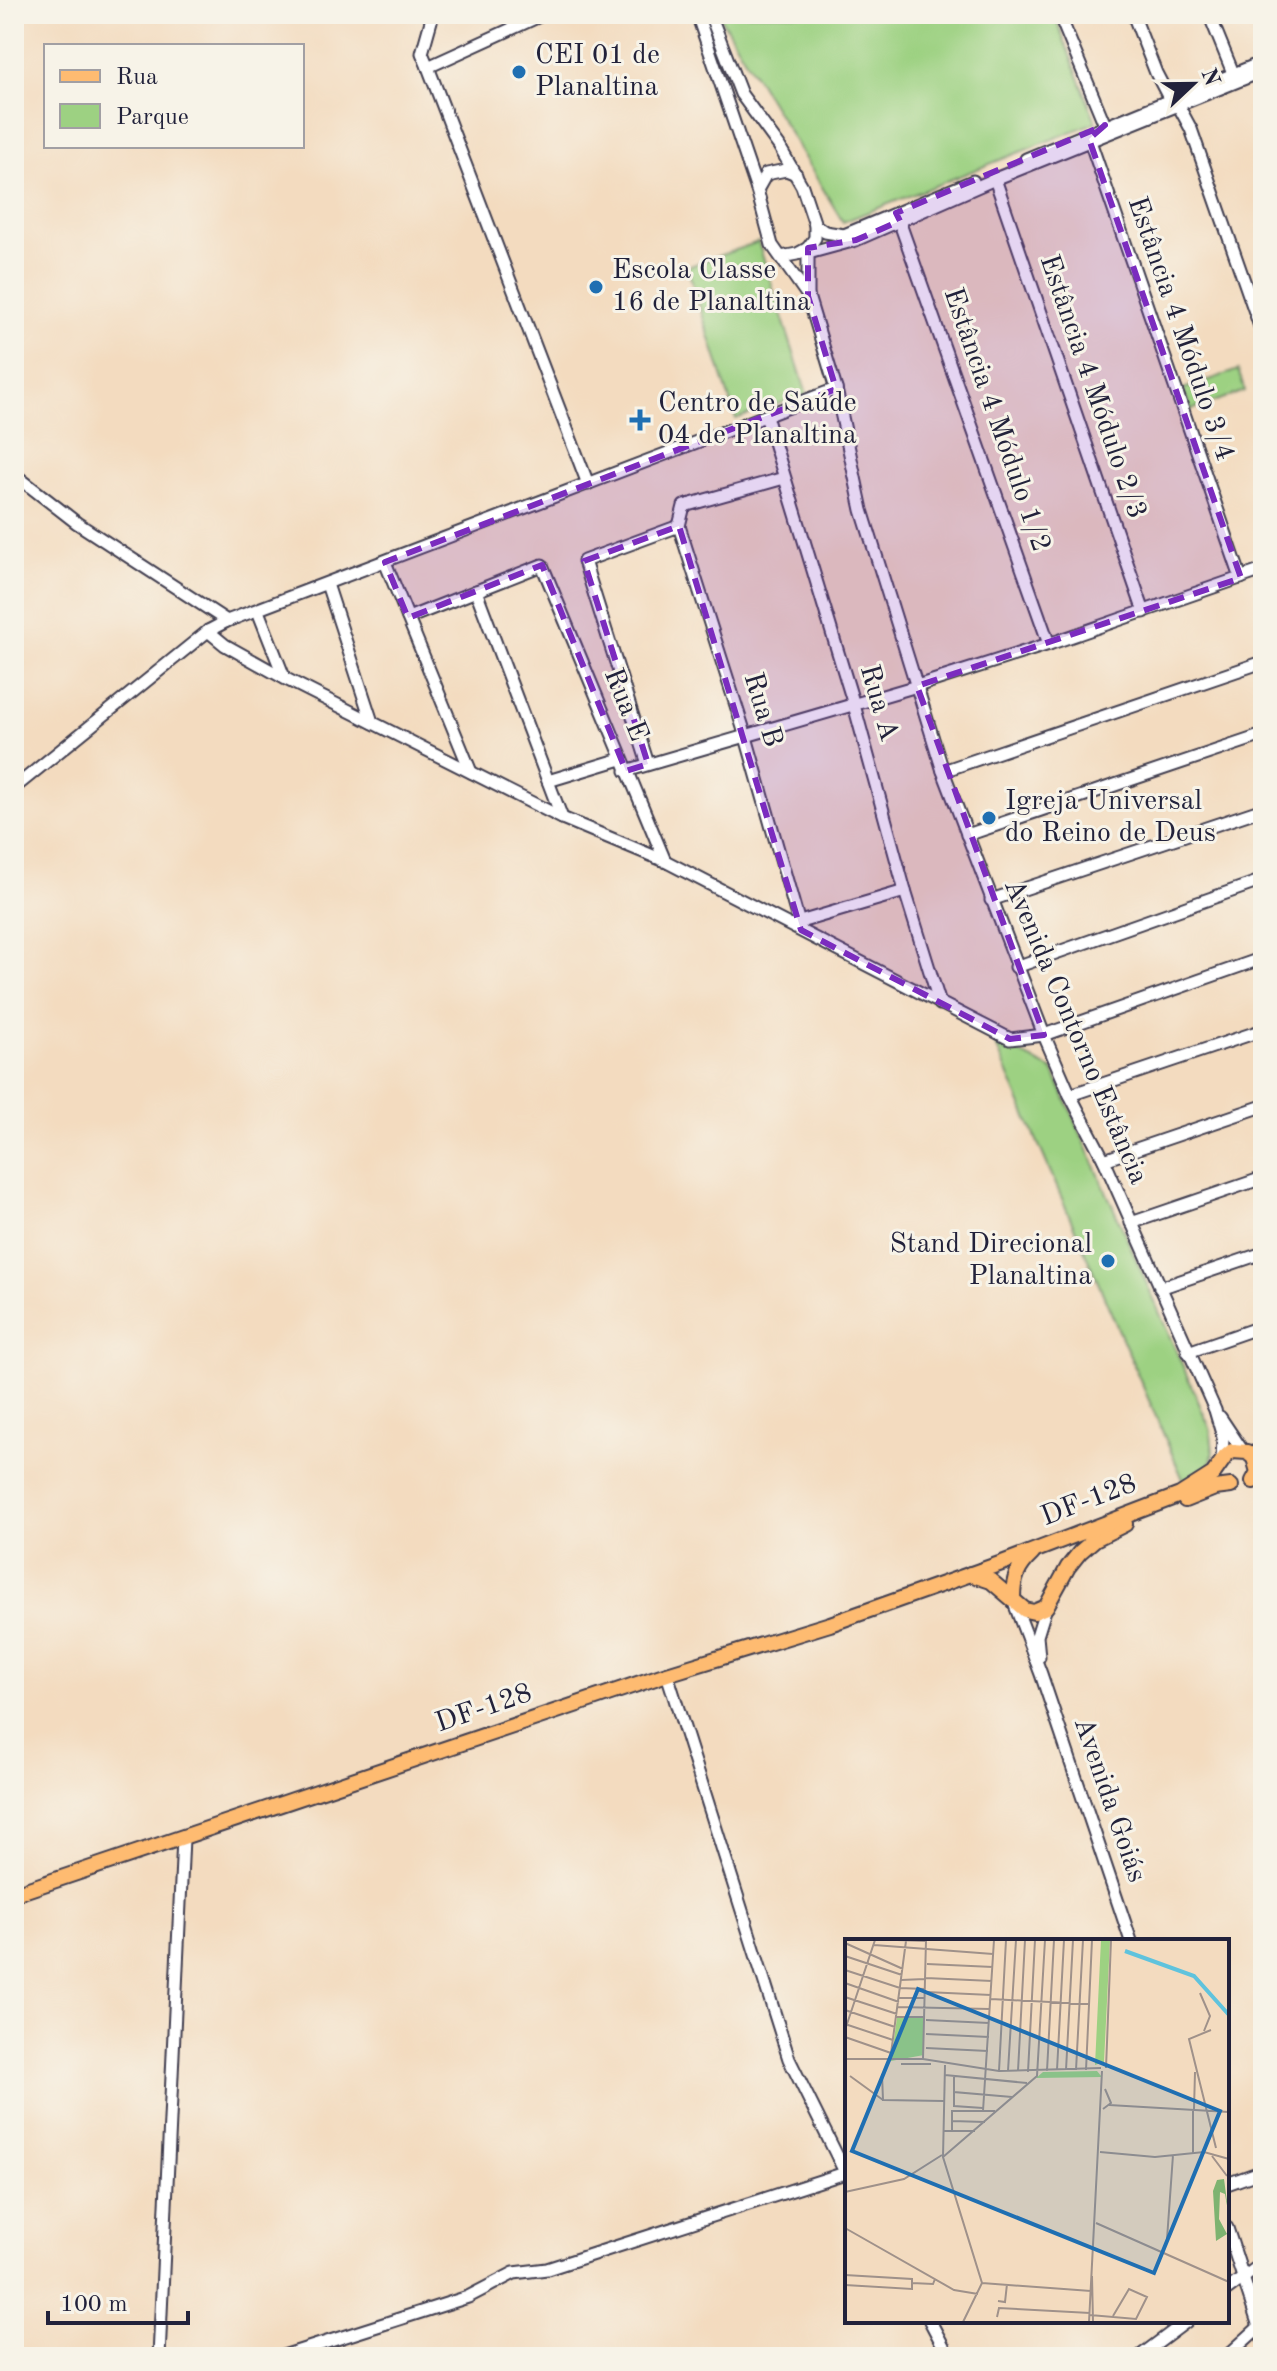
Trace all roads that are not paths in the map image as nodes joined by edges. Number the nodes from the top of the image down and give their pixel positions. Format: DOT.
graph roads {
  1 [pos="433,14"];
  2 [pos="544,14"];
  3 [pos="697,14"];
  4 [pos="710,14"];
  5 [pos="1059,14"];
  6 [pos="1133,14"];
  7 [pos="1209,14"];
  8 [pos="1263,62"];
  9 [pos="428,67"];
  10 [pos="1263,71"];
  11 [pos="1233,73"];
  12 [pos="1174,102"];
  13 [pos="1105,125"];
  14 [pos="1090,141"];
  15 [pos="796,174"];
  16 [pos="995,179"];
  17 [pos="757,190"];
  18 [pos="898,217"];
  19 [pos="815,225"];
  20 [pos="808,248"];
  21 [pos="781,257"];
  22 [pos="808,296"];
  23 [pos="1263,335"];
  24 [pos="836,389"];
  25 [pos="766,416"];
  26 [pos="14,474"];
  27 [pos="784,478"];
  28 [pos="588,484"];
  29 [pos="679,526"];
  30 [pos="385,562"];
  31 [pos="1263,570"];
  32 [pos="1241,578"];
  33 [pos="327,584"];
  34 [pos="476,591"];
  35 [pos="258,611"];
  36 [pos="1144,612"];
  37 [pos="408,618"];
  38 [pos="227,621"];
  39 [pos="208,631"];
  40 [pos="1049,644"];
  41 [pos="1263,662"];
  42 [pos="284,678"];
  43 [pos="917,686"];
  44 [pos="854,705"];
  45 [pos="372,722"];
  46 [pos="1263,735"];
  47 [pos="746,737"];
  48 [pos="648,764"];
  49 [pos="623,765"];
  50 [pos="943,771"];
  51 [pos="471,772"];
  52 [pos="548,781"];
  53 [pos="14,788"];
  54 [pos="1263,809"];
  55 [pos="562,818"];
  56 [pos="967,835"];
  57 [pos="665,861"];
  58 [pos="1263,880"];
  59 [pos="905,891"];
  60 [pos="991,900"];
  61 [pos="801,926"];
  62 [pos="1263,958"];
  63 [pos="1016,967"];
  64 [pos="940,1004"];
  65 [pos="1263,1030"];
  66 [pos="1044,1035"];
  67 [pos="1070,1095"];
  68 [pos="1263,1106"];
  69 [pos="1104,1160"];
  70 [pos="1263,1178"];
  71 [pos="1131,1223"];
  72 [pos="1263,1253"];
  73 [pos="1160,1288"];
  74 [pos="1263,1326"];
  75 [pos="1188,1352"];
  76 [pos="1215,1410"];
  77 [pos="1252,1454"];
  78 [pos="1221,1463"];
  79 [pos="1258,1480"];
  80 [pos="1231,1486"];
  81 [pos="1047,1545"];
  82 [pos="1068,1567"];
  83 [pos="970,1574"];
  84 [pos="1013,1599"];
  85 [pos="1046,1607"];
  86 [pos="667,1674"];
  87 [pos="1041,1674"];
  88 [pos="183,1838"];
  89 [pos="14,1894"];
  90 [pos="1130,1939"];
  91 [pos="1263,2171"];
  92 [pos="845,2173"];
  93 [pos="845,2175"];
  94 [pos="1229,2183"];
  95 [pos="1229,2234"];
  96 [pos="1263,2263"];
  97 [pos="1243,2278"];
  98 [pos="1229,2288"];
  99 [pos="931,2323"];
  100 [pos="1184,2323"];
  101 [pos="1261,2333"];
  102 [pos="159,2357"];
  103 [pos="280,2357"];
  104 [pos="949,2357"];
  105 [pos="1139,2357"];
  106 [pos="1226,2357"];
  1 -- 9 [label="street"];
  2 -- 9 [label="street"];
  3 -- 17 [label="street, Avenida Contorno Estância"];
  4 -- 15 [label="street"];
  5 -- 13 [label="street"];
  6 -- 12 [label="street"];
  7 -- 11 [label="street"];
  8 -- 11 [label="street"];
  9 -- 28 [label="street"];
  10 -- 12 [label="street"];
  11 -- 12 [label="street"];
  12 -- 13 [label="street"];
  12 -- 14 [label="street"];
  12 -- 23 [label="street"];
  13 -- 14 [label="street"];
  13 -- 18 [label="street"];
  14 -- 16 [label="street"];
  14 -- 32 [label="street, Estância 4 Módulo 3/4"];
  15 -- 17 [label="street"];
  15 -- 19 [label="street"];
  16 -- 18 [label="street"];
  16 -- 36 [label="street, Estância 4 Módulo 2/3"];
  17 -- 21 [label="street, Avenida Contorno Estância"];
  18 -- 19 [label="street"];
  18 -- 20 [label="street"];
  18 -- 40 [label="street, Estância 4 Módulo 1/2"];
  19 -- 20 [label="street, Avenida Contorno Estância"];
  20 -- 21 [label="street"];
  20 -- 22 [label="street, Avenida Contorno Estância"];
  21 -- 22 [label="street, Avenida Contorno Estância"];
  22 -- 24 [label="street, Avenida Contorno Estância"];
  24 -- 25 [label="street"];
  24 -- 43 [label="street, Avenida Contorno Estância"];
  25 -- 27 [label="street, Rua A"];
  25 -- 28 [label="street"];
  26 -- 38 [label="street"];
  27 -- 29 [label="street"];
  27 -- 44 [label="street, Rua A"];
  28 -- 30 [label="street"];
  29 -- 47 [label="street, Rua B"];
  29 -- 48 [label="street"];
  30 -- 33 [label="street"];
  30 -- 37 [label="street"];
  31 -- 32 [label="street"];
  32 -- 36 [label="street"];
  33 -- 35 [label="street"];
  33 -- 45 [label="street"];
  34 -- 37 [label="street"];
  34 -- 49 [label="street, Rua E"];
  34 -- 52 [label="street"];
  35 -- 38 [label="street"];
  35 -- 42 [label="street"];
  36 -- 40 [label="street"];
  37 -- 51 [label="street"];
  38 -- 39 [label="street"];
  39 -- 42 [label="street"];
  39 -- 53 [label="street"];
  40 -- 43 [label="street"];
  41 -- 50 [label="street"];
  42 -- 45 [label="street"];
  43 -- 44 [label="street"];
  43 -- 50 [label="street, Avenida Contorno Estância"];
  44 -- 47 [label="street"];
  44 -- 59 [label="street, Rua A"];
  45 -- 51 [label="street"];
  46 -- 56 [label="street"];
  47 -- 48 [label="street"];
  47 -- 61 [label="street, Rua B"];
  48 -- 49 [label="street"];
  49 -- 52 [label="street"];
  49 -- 57 [label="street, Rua E"];
  50 -- 56 [label="street, Avenida Contorno Estância"];
  51 -- 55 [label="street"];
  52 -- 55 [label="street"];
  54 -- 60 [label="street"];
  55 -- 57 [label="street"];
  56 -- 60 [label="street, Avenida Contorno Estância"];
  57 -- 61 [label="street"];
  58 -- 63 [label="street"];
  59 -- 61 [label="street"];
  59 -- 64 [label="street, Rua A"];
  60 -- 63 [label="street, Avenida Contorno Estância"];
  61 -- 64 [label="street"];
  62 -- 66 [label="street"];
  63 -- 66 [label="street, Avenida Contorno Estância"];
  64 -- 66 [label="street"];
  65 -- 67 [label="street"];
  66 -- 67 [label="street, Avenida Contorno Estância"];
  67 -- 69 [label="street, Avenida Contorno Estância"];
  68 -- 69 [label="street"];
  69 -- 71 [label="street, Avenida Contorno Estância"];
  70 -- 71 [label="street"];
  71 -- 73 [label="street, Avenida Contorno Estância"];
  72 -- 73 [label="street"];
  73 -- 75 [label="street, Avenida Contorno Estância"];
  74 -- 75 [label="street"];
  75 -- 76 [label="street, Avenida Contorno Estância"];
  76 -- 77 [label="street, Avenida Contorno Estância"];
  76 -- 78 [label="street, Avenida Contorno Estância"];
  77 -- 78 [label="main road, DF-128"];
  77 -- 79 [label="main road, DF-128"];
  78 -- 80 [label="main road"];
  78 -- 81 [label="main road, DF-128 / DF-128"];
  79 -- 80 [label="main road, DF-128"];
  80 -- 82 [label="main road, DF-128 / DF-128"];
  81 -- 82 [label="main road"];
  81 -- 83 [label="main road, DF-128 / DF-128"];
  81 -- 84 [label="main road"];
  82 -- 85 [label="main road, DF-128"];
  83 -- 84 [label="main road"];
  83 -- 86 [label="main road, DF-128 / DF-128"];
  84 -- 85 [label="main road"];
  84 -- 87 [label="street, Avenida Goiás"];
  85 -- 87 [label="street, Avenida Goiás"];
  86 -- 88 [label="main road, DF-128 / DF-128"];
  86 -- 92 [label="street"];
  87 -- 90 [label="street, Avenida Goiás"];
  88 -- 89 [label="main road, DF-128 / DF-128"];
  88 -- 102 [label="street"];
  91 -- 94 [label="street"];
  93 -- 103 [label="street"];
  95 -- 97 [label="street"];
  96 -- 97 [label="street"];
  97 -- 98 [label="street"];
  97 -- 101 [label="street"];
  99 -- 104 [label="street"];
  100 -- 105 [label="street"];
  101 -- 106 [label="street"];
}
